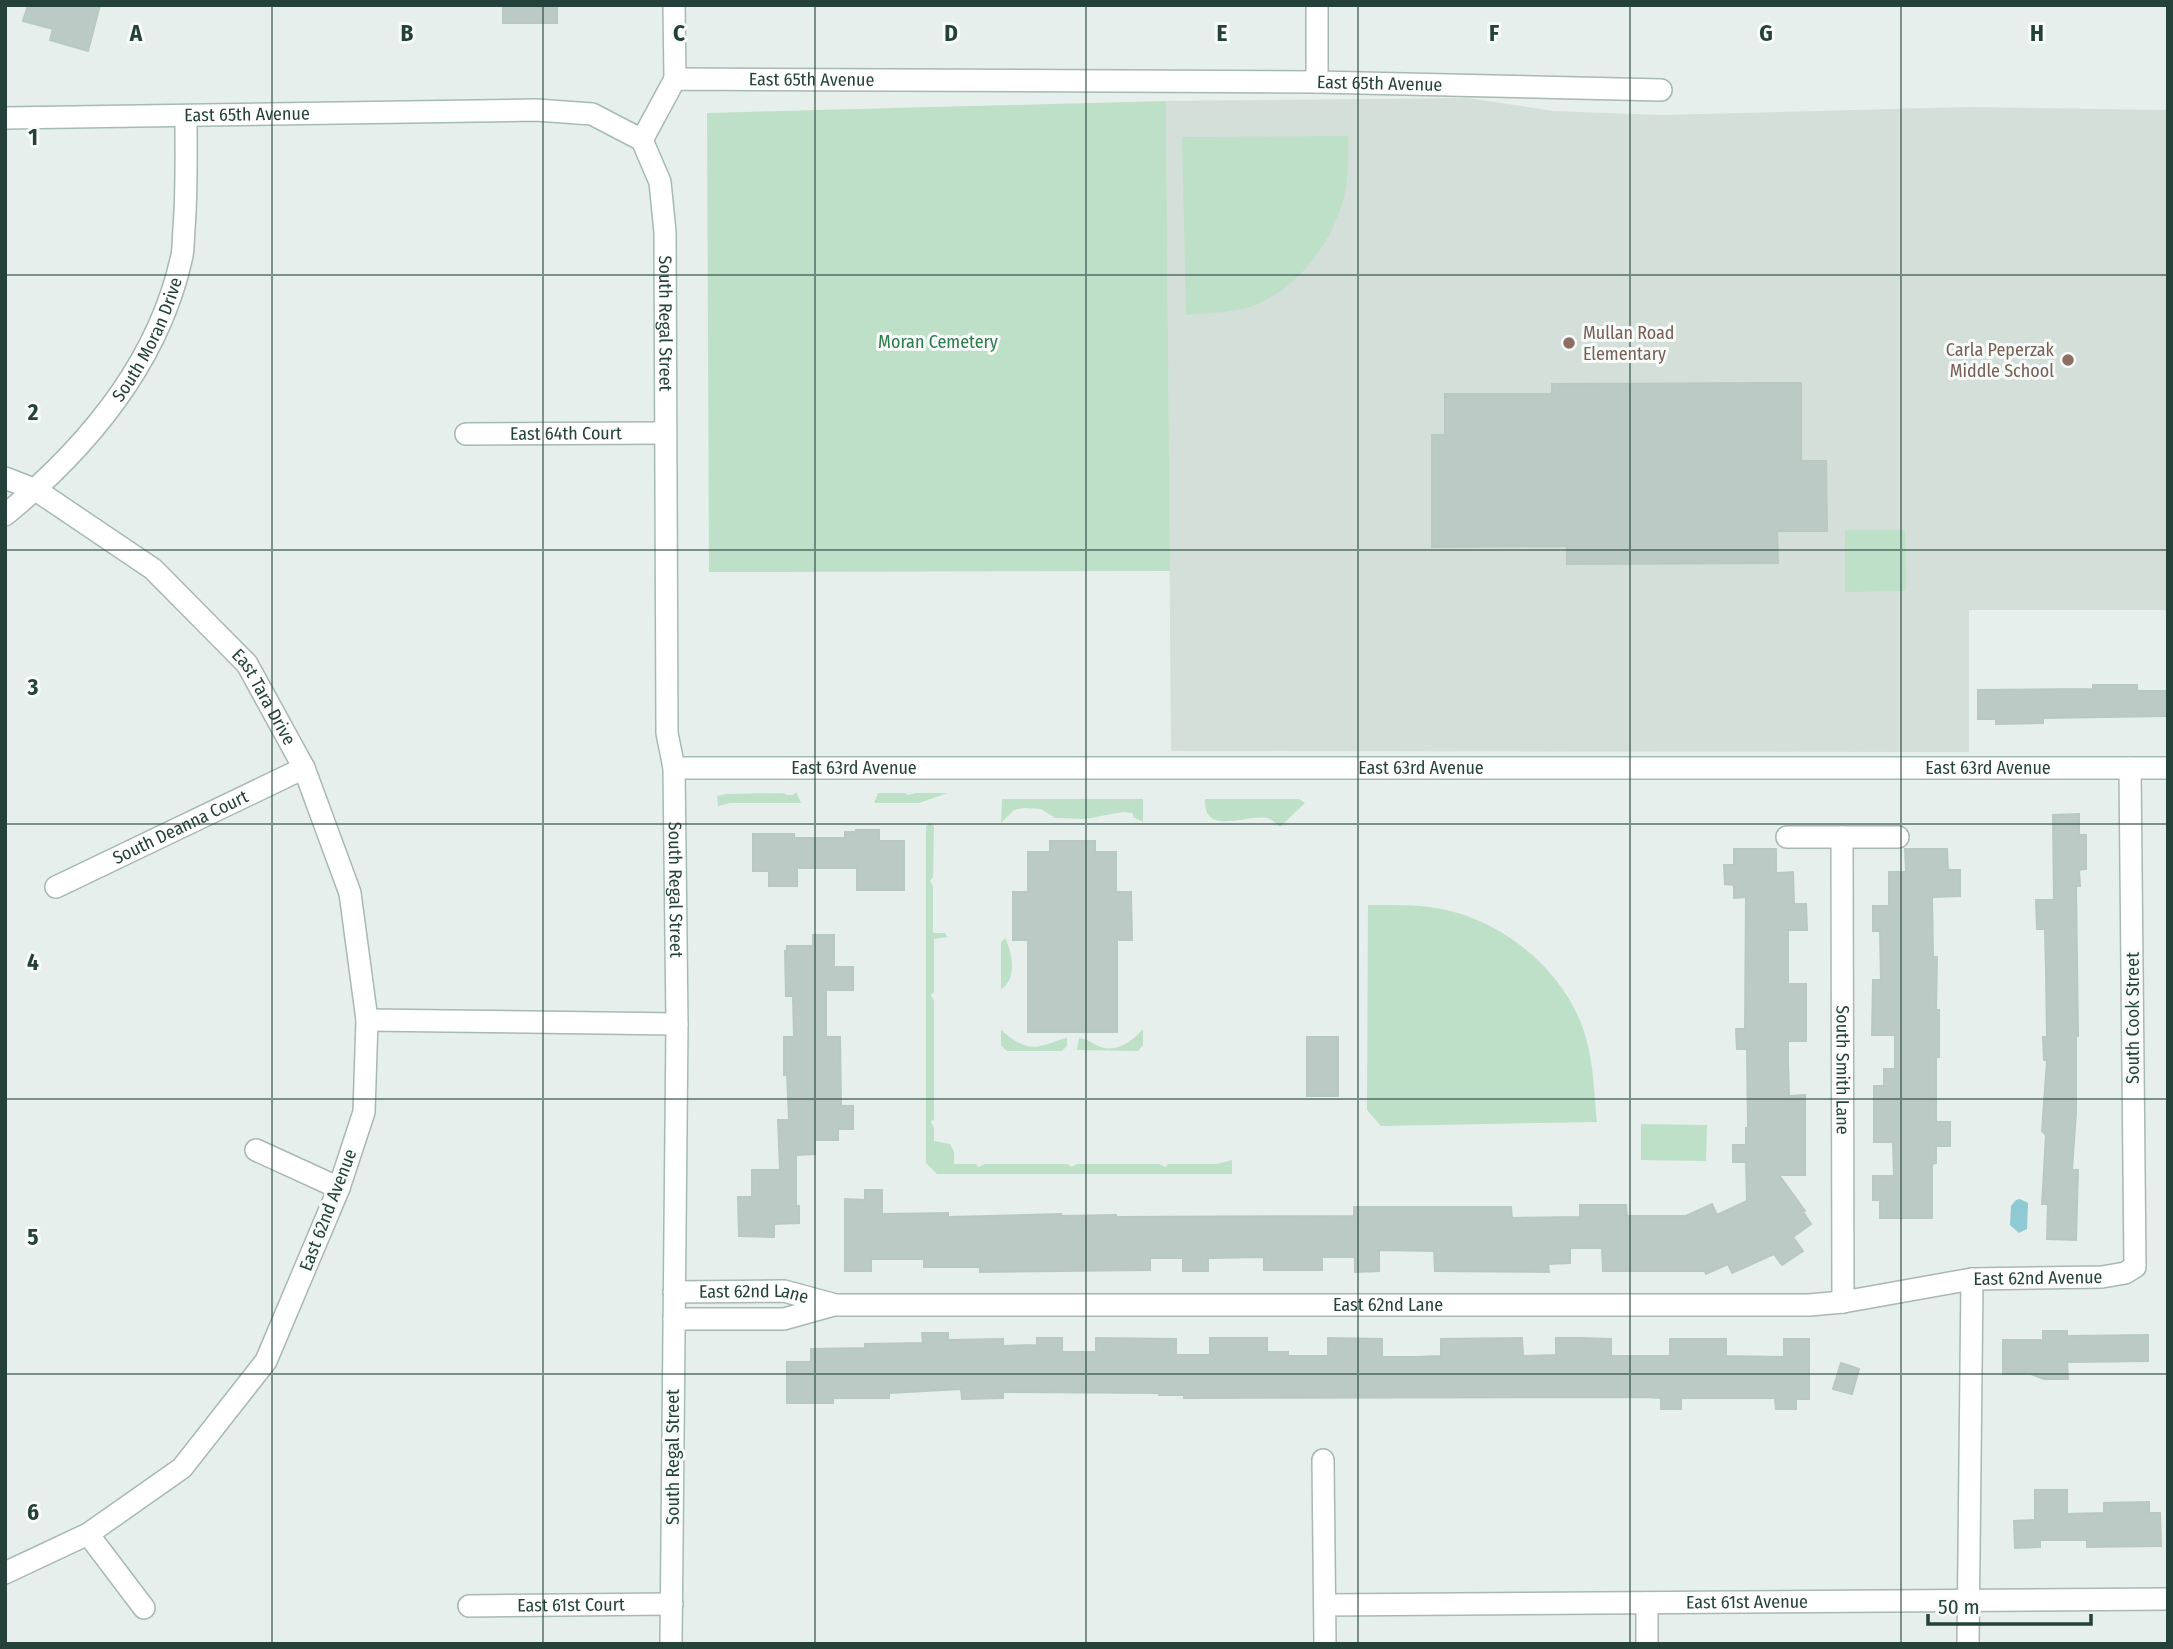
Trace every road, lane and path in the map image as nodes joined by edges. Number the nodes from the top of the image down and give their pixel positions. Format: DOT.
graph roads {
  1 [pos="674,5"];
  2 [pos="1317,5"];
  3 [pos="675,79"];
  4 [pos="1317,82"];
  5 [pos="1661,90"];
  6 [pos="186,116"];
  7 [pos="5,118"];
  8 [pos="642,140"];
  9 [pos="664,433"];
  10 [pos="466,434"];
  11 [pos="5,478"];
  12 [pos="36,489"];
  13 [pos="5,515"];
  14 [pos="304,768"];
  15 [pos="674,768"];
  16 [pos="2130,768"];
  17 [pos="2168,768"];
  18 [pos="1787,837"];
  19 [pos="1842,837"];
  20 [pos="1898,837"];
  21 [pos="56,887"];
  22 [pos="367,1020"];
  23 [pos="677,1024"];
  24 [pos="256,1150"];
  25 [pos="339,1188"];
  26 [pos="2135,1267"];
  27 [pos="1972,1279"];
  28 [pos="1940,1286"];
  29 [pos="674,1292"];
  30 [pos="1843,1302"];
  31 [pos="834,1305"];
  32 [pos="674,1319"];
  33 [pos="1323,1460"];
  34 [pos="88,1534"];
  35 [pos="5,1573"];
  36 [pos="2168,1599"];
  37 [pos="1968,1600"];
  38 [pos="1647,1603"];
  39 [pos="672,1604"];
  40 [pos="1325,1605"];
  41 [pos="469,1606"];
  42 [pos="144,1608"];
  43 [pos="671,1644"];
  44 [pos="1325,1644"];
  45 [pos="1647,1644"];
  46 [pos="1968,1644"];
  1 -- 3 [label="street"];
  2 -- 4 [label="street"];
  3 -- 4 [label="street, East 65th Avenue"];
  3 -- 8 [label="street"];
  4 -- 5 [label="street, East 65th Avenue"];
  6 -- 7 [label="street, East 65th Avenue"];
  6 -- 8 [label="street, East 65th Avenue"];
  6 -- 12 [label="street, South Moran Drive"];
  8 -- 9 [label="street, South Regal Street"];
  9 -- 10 [label="street, East 64th Court"];
  9 -- 15 [label="street, South Regal Street"];
  11 -- 12 [label="street, East Tara Drive"];
  12 -- 13 [label="street, South Moran Drive"];
  12 -- 14 [label="street, East Tara Drive"];
  14 -- 21 [label="street, South Deanna Court"];
  14 -- 22 [label="street, East Tara Drive"];
  15 -- 16 [label="street, East 63rd Avenue"];
  15 -- 23 [label="street, South Regal Street"];
  16 -- 17 [label="street, East 63rd Avenue"];
  16 -- 26 [label="street, South Cook Street"];
  18 -- 19 [label="street"];
  19 -- 20 [label="street"];
  19 -- 30 [label="street, South Smith Lane"];
  22 -- 23 [label="street"];
  22 -- 25 [label="street, East 62nd Avenue"];
  23 -- 29 [label="street, South Regal Street"];
  24 -- 25 [label="street"];
  25 -- 34 [label="street, East 62nd Avenue"];
  26 -- 27 [label="street, East 62nd Avenue"];
  27 -- 28 [label="street, East 62nd Avenue"];
  27 -- 37 [label="street"];
  28 -- 30 [label="street, East 62nd Lane"];
  29 -- 31 [label="street, East 62nd Lane"];
  29 -- 32 [label="street, South Regal Street"];
  30 -- 31 [label="street, East 62nd Lane"];
  31 -- 32 [label="street, East 62nd Lane"];
  32 -- 39 [label="street, South Regal Street"];
  33 -- 40 [label="street"];
  34 -- 35 [label="street, East 62nd Avenue"];
  34 -- 42 [label="street"];
  36 -- 37 [label="street, East 61st Avenue"];
  37 -- 38 [label="street, East 61st Avenue"];
  37 -- 46 [label="street"];
  38 -- 40 [label="street, East 61st Avenue"];
  38 -- 45 [label="street"];
  39 -- 41 [label="street, East 61st Court"];
  39 -- 43 [label="street, South Regal Street"];
  40 -- 44 [label="street"];
}
